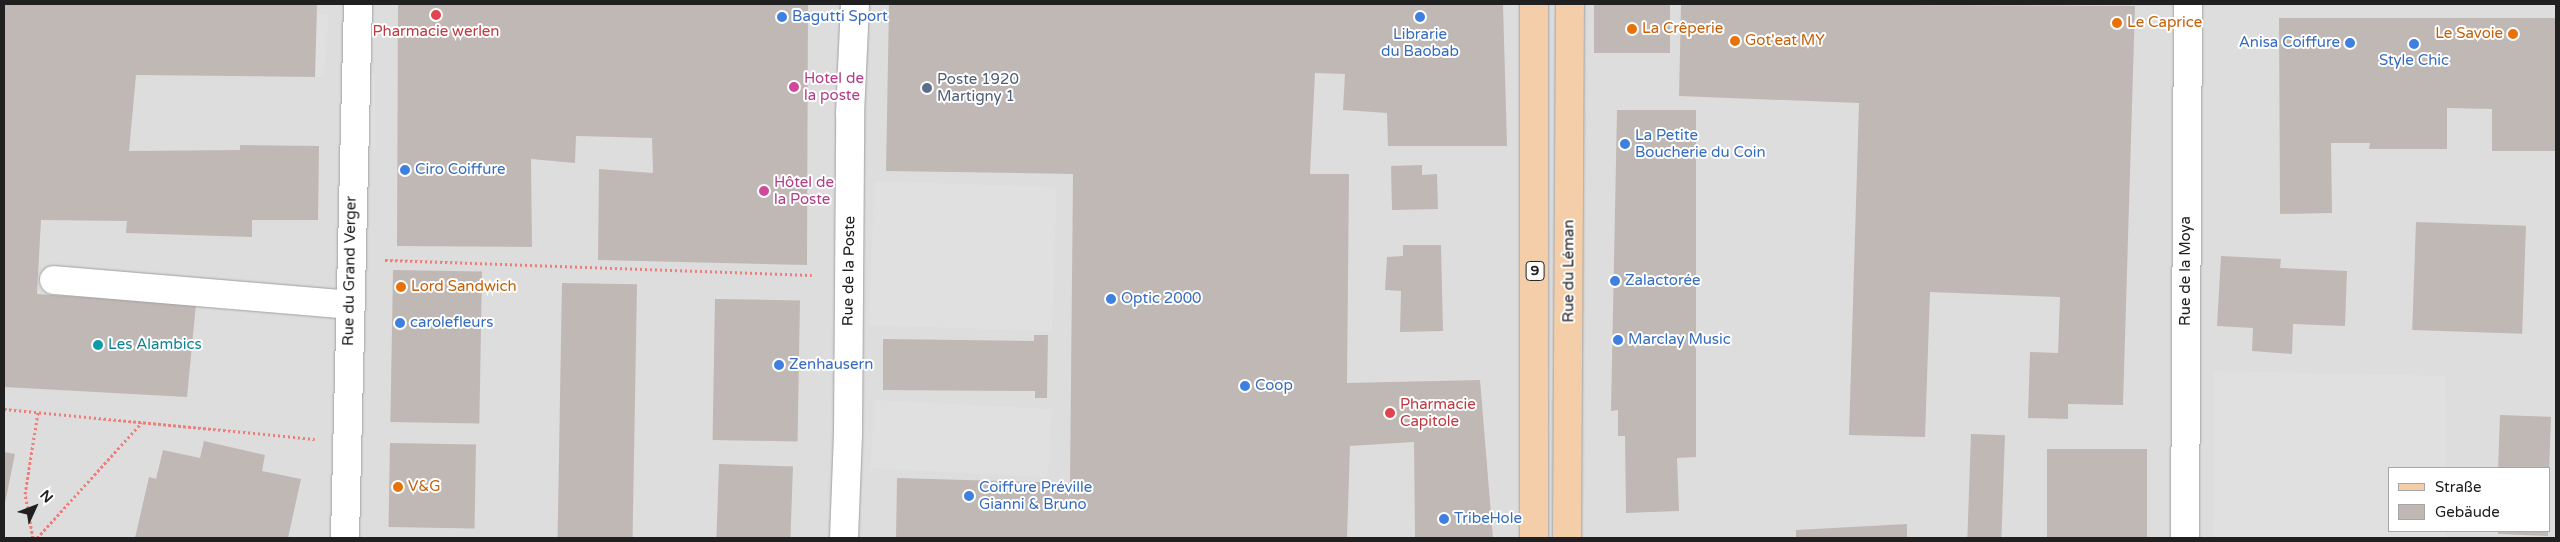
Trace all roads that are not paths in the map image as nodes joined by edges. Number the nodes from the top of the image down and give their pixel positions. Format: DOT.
graph roads {
  1 [pos="358,4"];
  2 [pos="855,4"];
  3 [pos="1534,4"];
  4 [pos="1570,4"];
  5 [pos="2188,4"];
  6 [pos="54,280"];
  7 [pos="350,305"];
  8 [pos="345,538"];
  9 [pos="844,538"];
  10 [pos="1534,538"];
  11 [pos="1567,538"];
  12 [pos="2185,538"];
  1 -- 7 [label="street, Rue du Grand Verger"];
  2 -- 9 [label="street, Rue de la Poste"];
  3 -- 10 [label="main road, 9"];
  4 -- 11 [label="main road, Rue du Léman"];
  5 -- 12 [label="street, Rue de la Moya"];
  6 -- 7 [label="street"];
  7 -- 8 [label="street, Rue du Grand Verger"];
}
